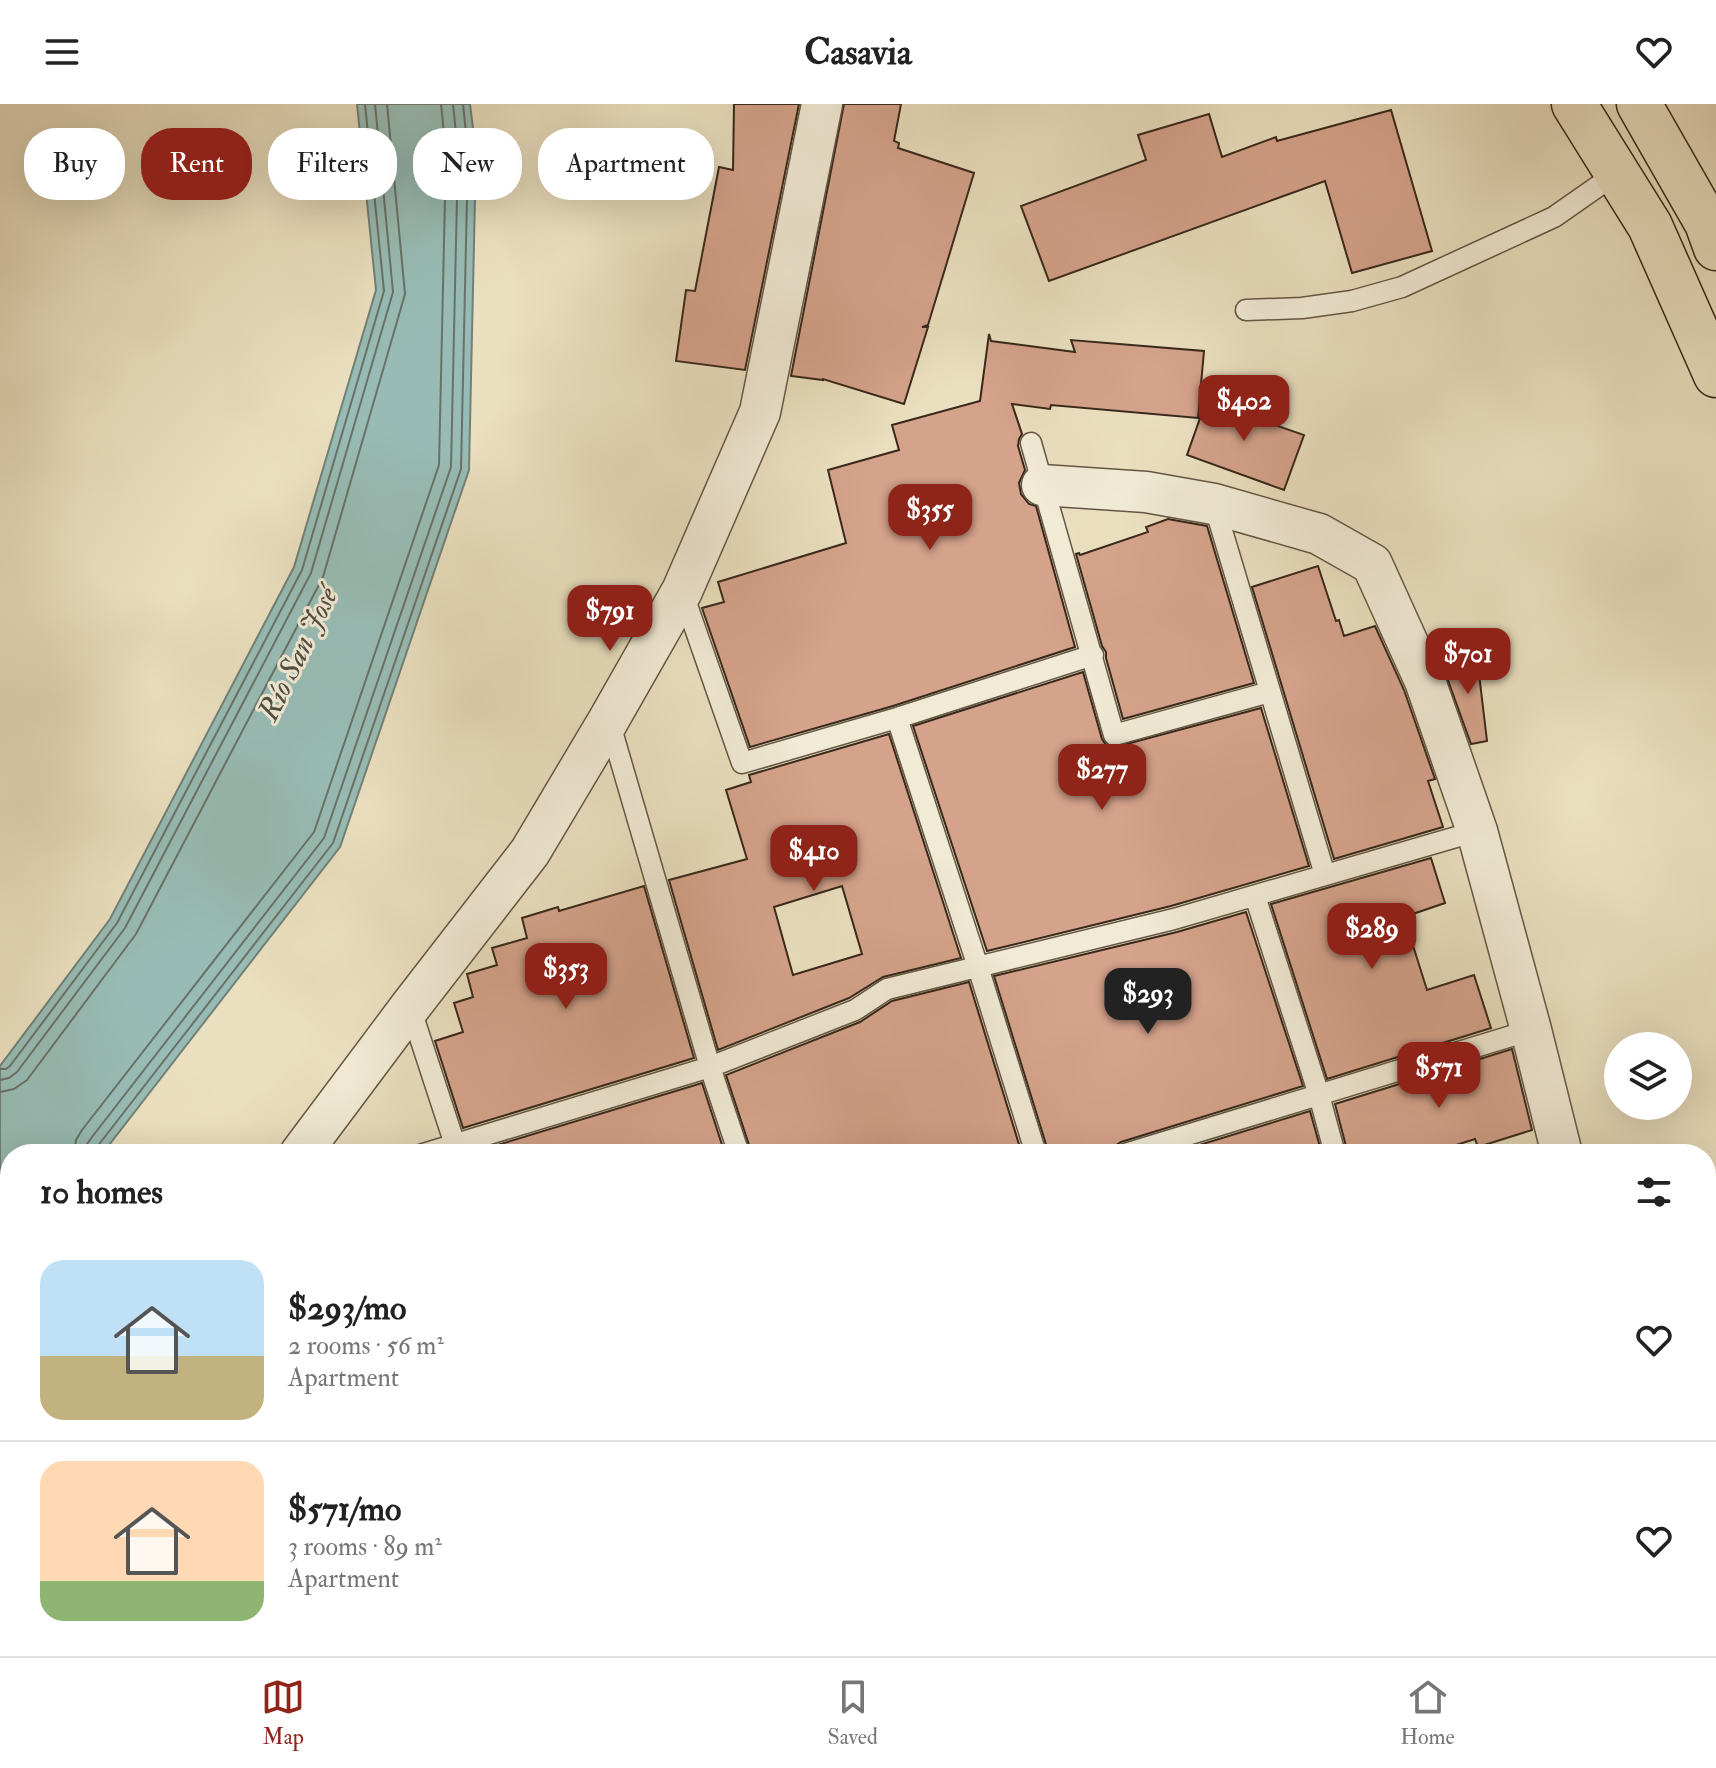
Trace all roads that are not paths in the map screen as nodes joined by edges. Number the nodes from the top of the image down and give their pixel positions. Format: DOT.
graph roads {
  1 [pos="822,104"];
  2 [pos="1574,104"];
  3 [pos="1639,104"];
  4 [pos="1617,173"];
  5 [pos="1716,248"];
  6 [pos="1246,310"];
  7 [pos="1716,375"];
  8 [pos="1031,443"];
  9 [pos="1042,485"];
  10 [pos="1214,504"];
  11 [pos="682,591"];
  12 [pos="1093,655"];
  13 [pos="1270,692"];
  14 [pos="897,718"];
  15 [pos="608,721"];
  16 [pos="1477,831"];
  17 [pos="1325,875"];
  18 [pos="1255,896"];
  19 [pos="978,967"];
  20 [pos="410,1007"];
  21 [pos="1531,1030"];
  22 [pos="710,1067"];
  23 [pos="1319,1095"];
  24 [pos="307,1144"];
  25 [pos="454,1144"];
  26 [pos="471,1144"];
  27 [pos="736,1144"];
  28 [pos="1033,1144"];
  29 [pos="1158,1144"];
  30 [pos="1332,1144"];
  31 [pos="1560,1144"];
  1 -- 11 [label="street"];
  2 -- 4 [label="main road"];
  3 -- 5 [label="main road"];
  4 -- 6 [label="lane"];
  4 -- 7 [label="main road"];
  8 -- 9 [label="lane"];
  9 -- 10 [label="street"];
  9 -- 12 [label="lane"];
  10 -- 13 [label="lane"];
  10 -- 16 [label="street"];
  11 -- 14 [label="lane"];
  11 -- 15 [label="street"];
  12 -- 13 [label="lane"];
  12 -- 14 [label="lane"];
  13 -- 17 [label="lane"];
  14 -- 19 [label="lane"];
  15 -- 20 [label="street"];
  15 -- 22 [label="lane"];
  16 -- 17 [label="lane"];
  16 -- 21 [label="street"];
  17 -- 18 [label="lane"];
  18 -- 19 [label="lane"];
  18 -- 23 [label="lane"];
  19 -- 22 [label="lane"];
  19 -- 28 [label="lane"];
  20 -- 24 [label="street"];
  20 -- 25 [label="lane"];
  21 -- 23 [label="lane"];
  21 -- 31 [label="street"];
  22 -- 26 [label="lane"];
  22 -- 27 [label="lane"];
  23 -- 29 [label="lane"];
  23 -- 30 [label="lane"];
}
